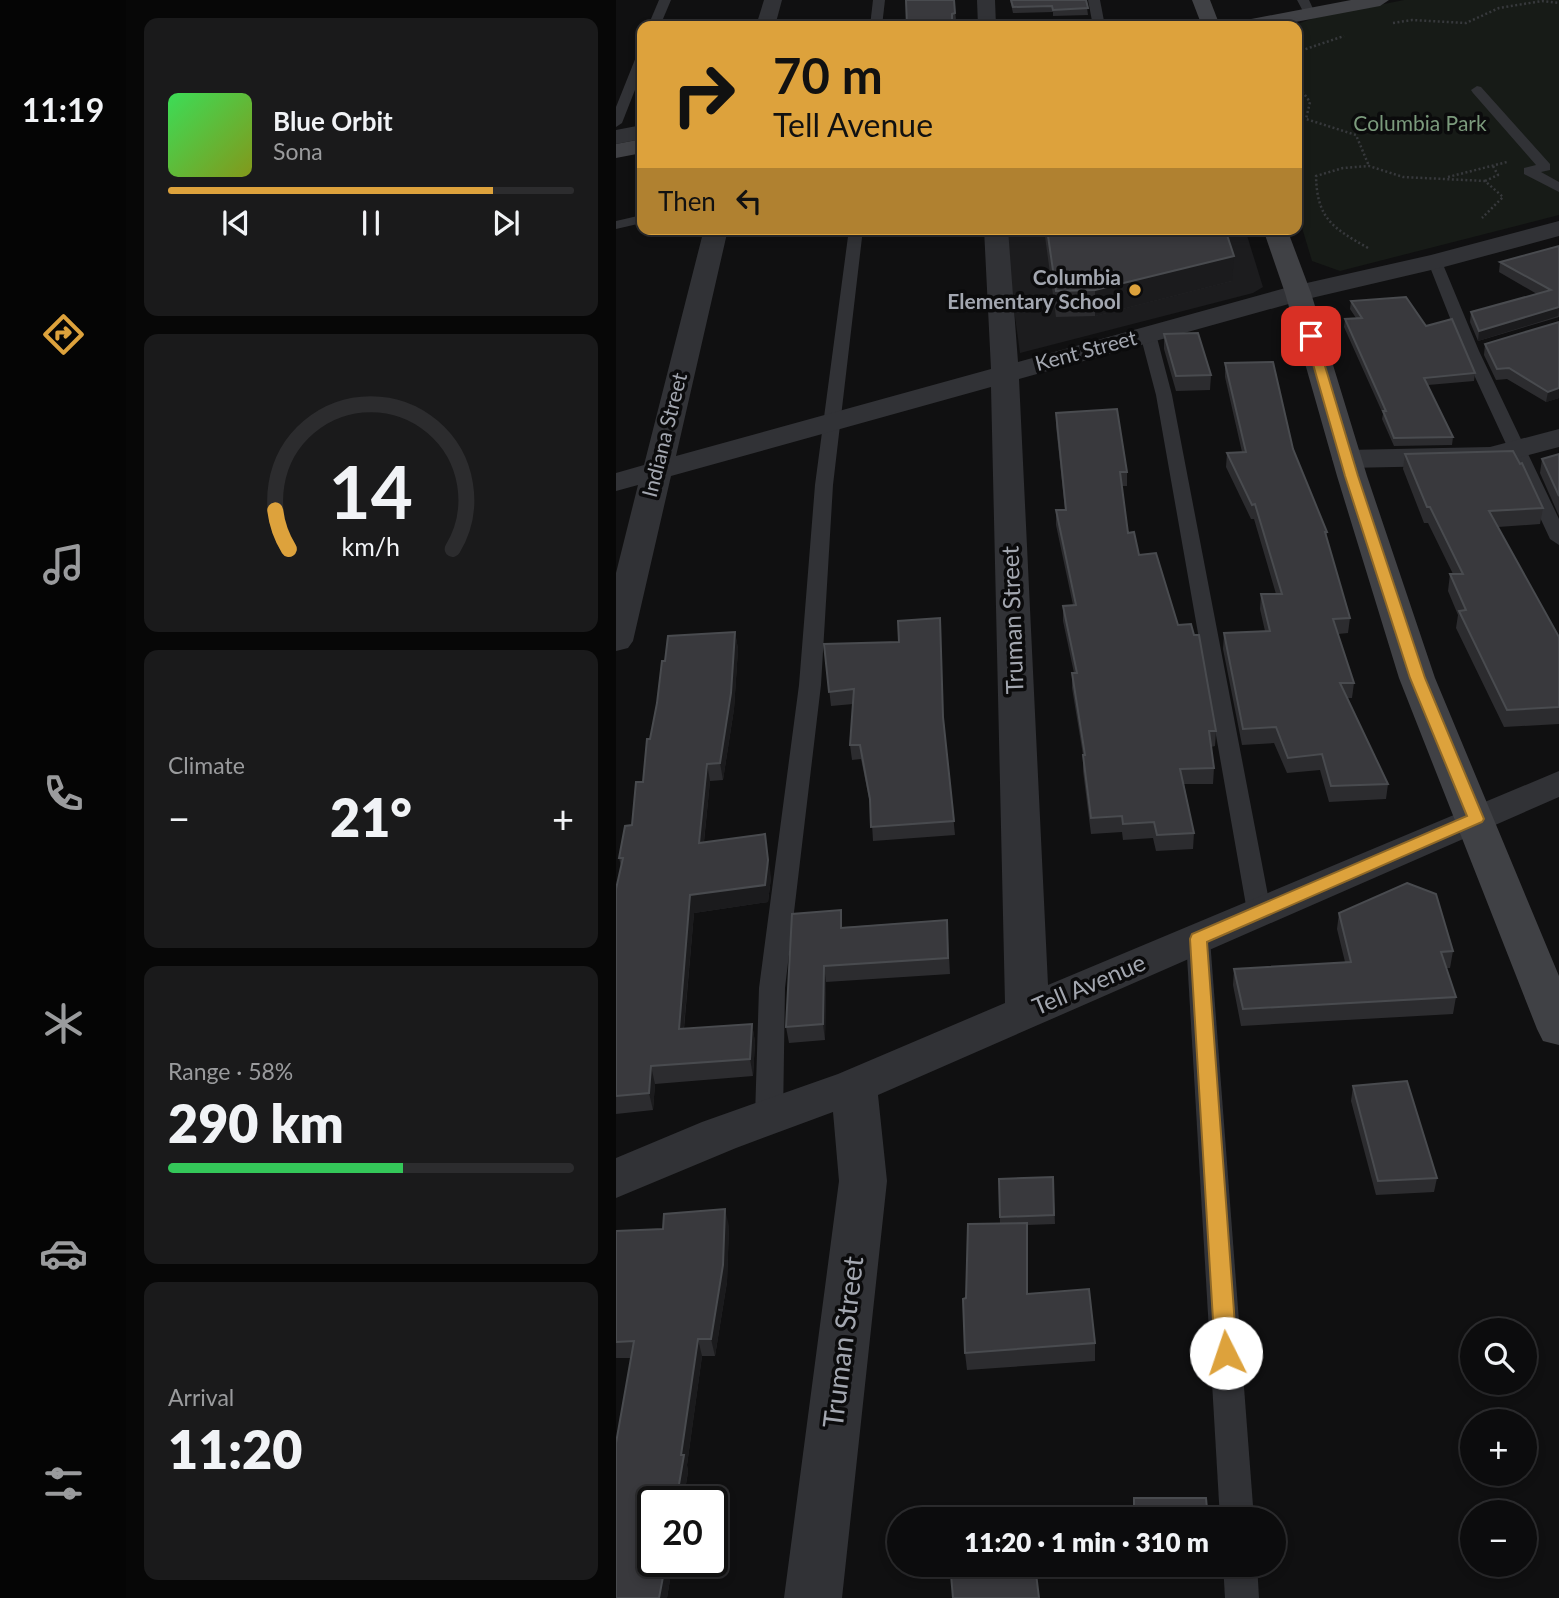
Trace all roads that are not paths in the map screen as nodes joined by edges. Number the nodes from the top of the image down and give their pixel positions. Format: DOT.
graph roads {
  1 [pos="665,0"];
  2 [pos="773,0"];
  3 [pos="879,0"];
  4 [pos="986,0"];
  5 [pos="1094,0"];
  6 [pos="1201,0"];
  7 [pos="1380,0"];
  8 [pos="1404,5"];
  9 [pos="1303,14"];
  10 [pos="656,21"];
  11 [pos="767,21"];
  12 [pos="877,21"];
  13 [pos="987,21"];
  14 [pos="1098,21"];
  15 [pos="1209,21"];
  16 [pos="1270,21"];
  17 [pos="637,70"];
  18 [pos="1477,90"];
  19 [pos="616,123"];
  20 [pos="637,133"];
  21 [pos="616,137"];
  22 [pos="637,147"];
  23 [pos="616,151"];
  24 [pos="637,158"];
  25 [pos="616,162"];
  26 [pos="1559,188"];
  27 [pos="637,220"];
  28 [pos="616,225"];
  29 [pos="1559,228"];
  30 [pos="714,235"];
  31 [pos="855,235"];
  32 [pos="996,235"];
  33 [pos="1277,235"];
  34 [pos="1435,262"];
  35 [pos="1298,293"];
  36 [pos="1148,334"];
  37 [pos="1005,373"];
  38 [pos="833,421"];
  39 [pos="1559,438"];
  40 [pos="1518,451"];
  41 [pos="1347,459"];
  42 [pos="656,469"];
  43 [pos="616,482"];
  44 [pos="1559,539"];
  45 [pos="616,641"];
  46 [pos="1559,783"];
  47 [pos="1476,819"];
  48 [pos="1259,911"];
  49 [pos="1198,939"];
  50 [pos="1027,1011"];
  51 [pos="1559,1029"];
  52 [pos="854,1086"];
  53 [pos="768,1117"];
  54 [pos="616,1179"];
  55 [pos="1236,1507"];
  56 [pos="1241,1577"];
  57 [pos="813,1598"];
  58 [pos="1242,1598"];
  1 -- 10 [label="lane"];
  2 -- 11 [label="street"];
  3 -- 12 [label="lane"];
  4 -- 13 [label="street"];
  5 -- 14 [label="lane"];
  6 -- 15 [label="main road"];
  7 -- 9 [label="main road"];
  8 -- 9 [label="main road"];
  9 -- 16 [label="main road"];
  17 -- 19 [label="lane"];
  18 -- 26 [label="lane"];
  20 -- 21 [label="street"];
  22 -- 23 [label="main road"];
  24 -- 25 [label="main road"];
  27 -- 28 [label="lane"];
  29 -- 34 [label="street, Kent Street"];
  30 -- 42 [label="street, Indiana Street"];
  31 -- 38 [label="lane"];
  32 -- 37 [label="street, Truman Street"];
  33 -- 35 [label="main road"];
  34 -- 35 [label="street, Kent Street"];
  34 -- 40 [label="lane"];
  35 -- 36 [label="street, Kent Street"];
  35 -- 41 [label="main road"];
  36 -- 37 [label="street, Kent Street"];
  36 -- 48 [label="lane"];
  37 -- 38 [label="street, Kent Street"];
  37 -- 50 [label="street, Truman Street"];
  38 -- 42 [label="street, Kent Street"];
  38 -- 53 [label="lane"];
  39 -- 40 [label="street"];
  40 -- 41 [label="street"];
  40 -- 44 [label="lane"];
  41 -- 47 [label="main road"];
  42 -- 43 [label="street, Kent Street"];
  42 -- 45 [label="street, Indiana Street"];
  46 -- 47 [label="street, Tell Avenue"];
  47 -- 48 [label="street, Tell Avenue"];
  47 -- 51 [label="main road"];
  48 -- 49 [label="street, Tell Avenue"];
  49 -- 50 [label="street, Tell Avenue"];
  49 -- 55 [label="lane"];
  50 -- 52 [label="street, Tell Avenue"];
  52 -- 53 [label="street, Tell Avenue"];
  52 -- 57 [label="street, Truman Street"];
  53 -- 54 [label="street, Tell Avenue"];
  56 -- 58 [label="lane"];
}
